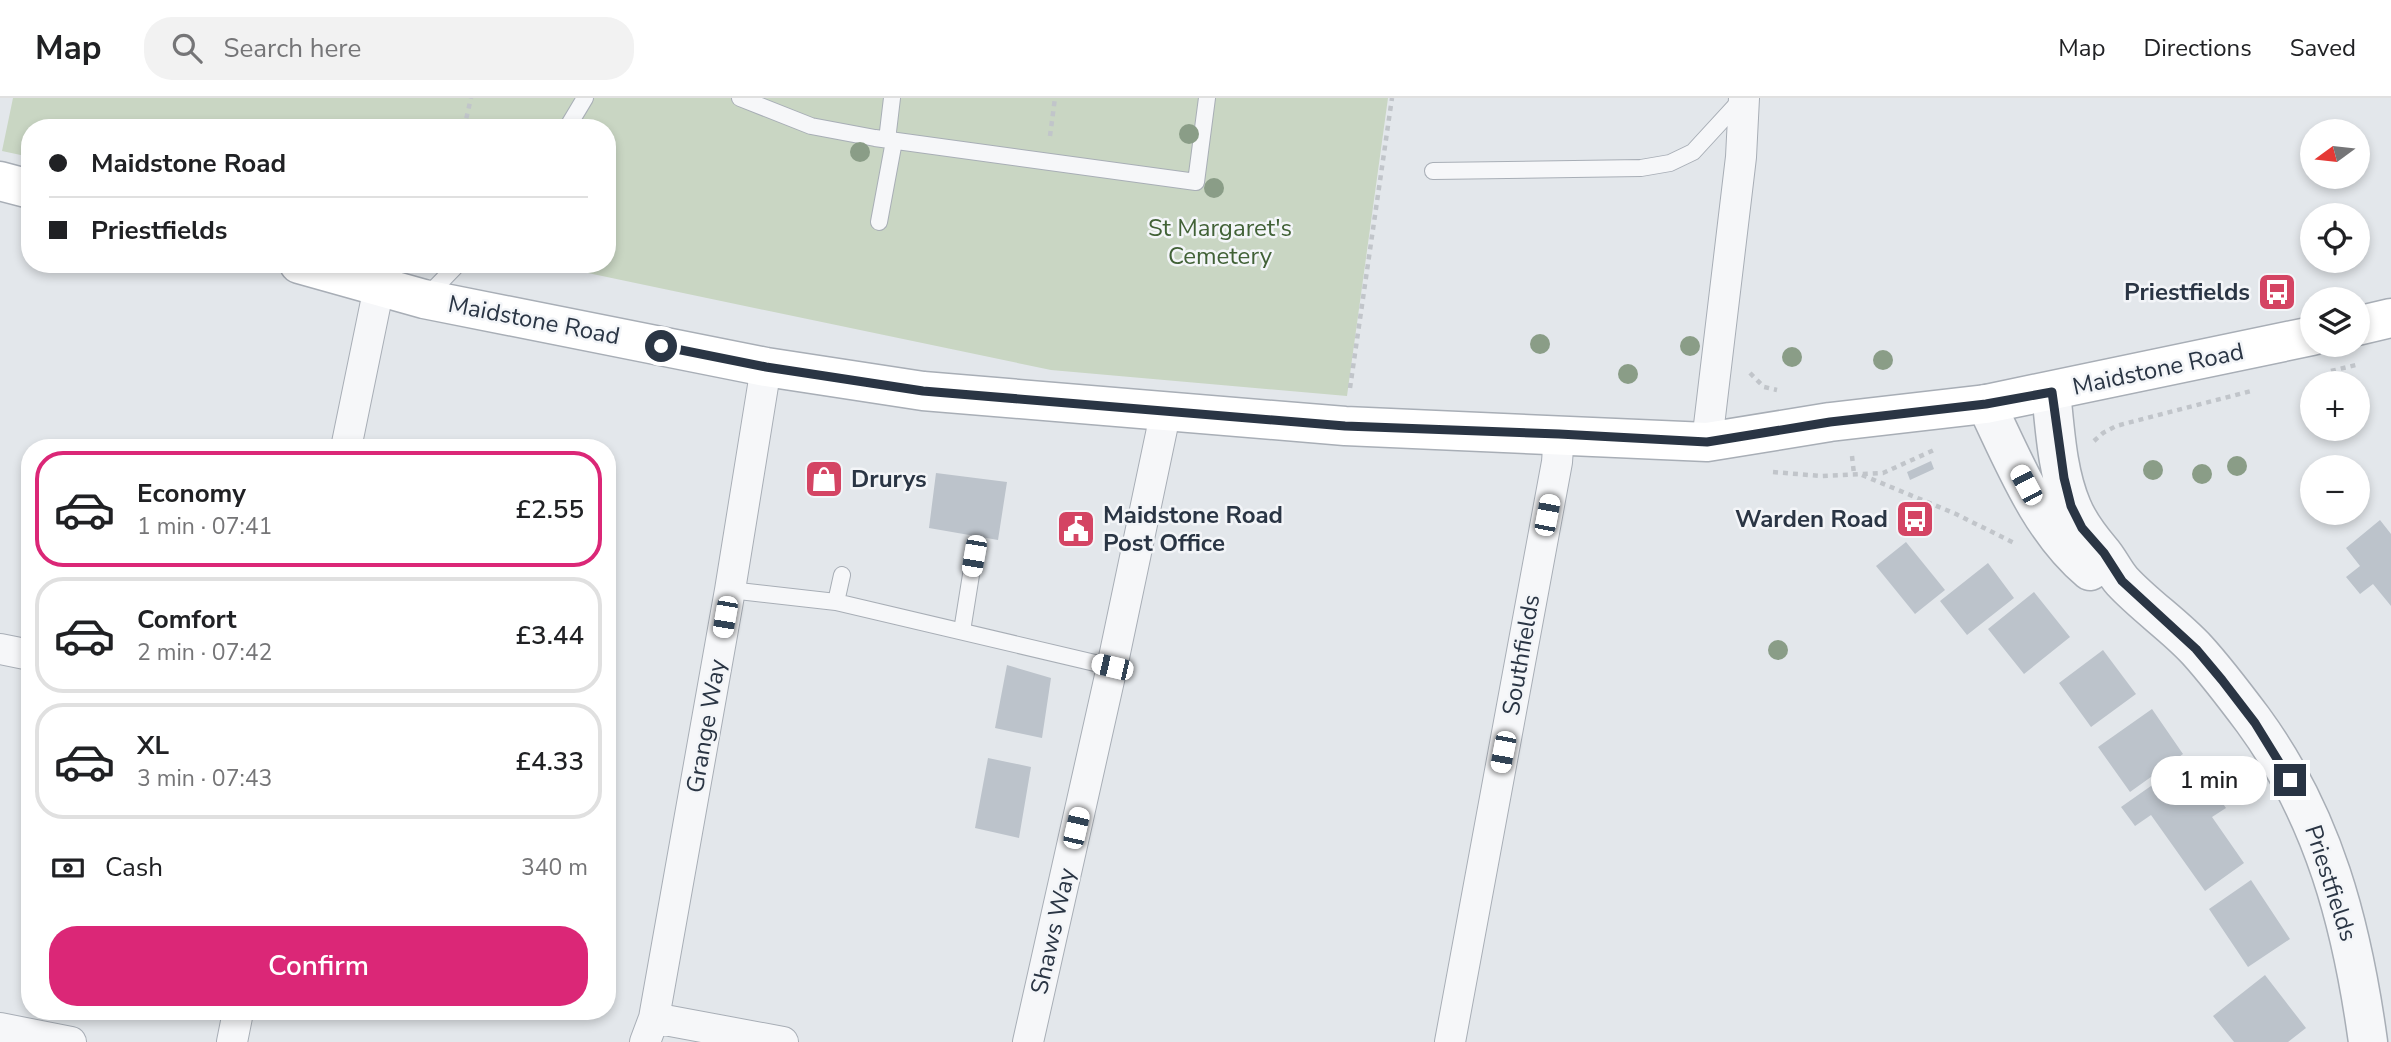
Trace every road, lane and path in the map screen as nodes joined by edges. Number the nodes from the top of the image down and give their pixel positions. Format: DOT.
graph roads {
  1 [pos="471,98"];
  2 [pos="585,98"];
  3 [pos="740,98"];
  4 [pos="892,98"];
  5 [pos="1055,98"];
  6 [pos="1207,98"];
  7 [pos="1392,98"];
  8 [pos="1738,98"];
  9 [pos="1744,98"];
  10 [pos="466,119"];
  11 [pos="572,119"];
  12 [pos="891,140"];
  13 [pos="1047,162"];
  14 [pos="1433,172"];
  15 [pos="0,181"];
  16 [pos="21,187"];
  17 [pos="879,222"];
  18 [pos="330,273"];
  19 [pos="450,273"];
  20 [pos="379,287"];
  21 [pos="425,299"];
  22 [pos="2391,318"];
  23 [pos="2370,323"];
  24 [pos="2300,339"];
  25 [pos="2366,363"];
  26 [pos="766,367"];
  27 [pos="1748,368"];
  28 [pos="2332,371"];
  29 [pos="2264,387"];
  30 [pos="1788,390"];
  31 [pos="2052,392"];
  32 [pos="1986,404"];
  33 [pos="1166,410"];
  34 [pos="1345,426"];
  35 [pos="1559,434"];
  36 [pos="348,439"];
  37 [pos="1707,442"];
  38 [pos="2093,443"];
  39 [pos="1939,448"];
  40 [pos="1772,472"];
  41 [pos="1861,474"];
  42 [pos="2020,546"];
  43 [pos="974,556"];
  44 [pos="842,575"];
  45 [pos="2122,581"];
  46 [pos="730,590"];
  47 [pos="836,602"];
  48 [pos="962,631"];
  49 [pos="0,649"];
  50 [pos="21,653"];
  51 [pos="1112,667"];
  52 [pos="0,1028"];
  53 [pos="649,1030"];
  54 [pos="71,1042"];
  55 [pos="783,1042"];
  56 [pos="1028,1042"];
  57 [pos="1450,1042"];
  58 [pos="2368,1042"];
  1 -- 10 [label="path"];
  2 -- 11 [label="lane"];
  3 -- 12 [label="lane"];
  4 -- 12 [label="lane"];
  5 -- 13 [label="path"];
  6 -- 13 [label="lane"];
  7 -- 34 [label="path"];
  8 -- 14 [label="lane"];
  9 -- 37 [label="street"];
  12 -- 13 [label="lane"];
  12 -- 17 [label="lane"];
  15 -- 16 [label="main road"];
  18 -- 20 [label="main road, Maidstone Road"];
  19 -- 21 [label="lane"];
  20 -- 21 [label="main road, Maidstone Road"];
  20 -- 36 [label="street"];
  21 -- 26 [label="main road, Maidstone Road"];
  22 -- 23 [label="main road"];
  24 -- 31 [label="main road, Maidstone Road"];
  25 -- 28 [label="path"];
  26 -- 33 [label="main road, Maidstone Road"];
  26 -- 46 [label="street, Grange Way"];
  27 -- 30 [label="path"];
  29 -- 38 [label="path"];
  31 -- 32 [label="main road, Maidstone Road"];
  31 -- 45 [label="street, Priestfields"];
  32 -- 37 [label="main road, Maidstone Road"];
  32 -- 45 [label="street, Priestfields"];
  33 -- 34 [label="main road, Maidstone Road"];
  33 -- 51 [label="street, Shaws Way"];
  34 -- 35 [label="main road, Maidstone Road"];
  35 -- 37 [label="main road, Maidstone Road"];
  35 -- 57 [label="street, Southfields"];
  39 -- 41 [label="path"];
  40 -- 41 [label="path"];
  41 -- 42 [label="path"];
  43 -- 48 [label="lane"];
  44 -- 47 [label="lane"];
  45 -- 58 [label="street, Priestfields"];
  46 -- 47 [label="lane"];
  46 -- 53 [label="street, Grange Way"];
  47 -- 48 [label="lane"];
  48 -- 51 [label="lane"];
  49 -- 50 [label="street"];
  51 -- 56 [label="street, Shaws Way"];
  52 -- 54 [label="street"];
  53 -- 55 [label="street"];
}
